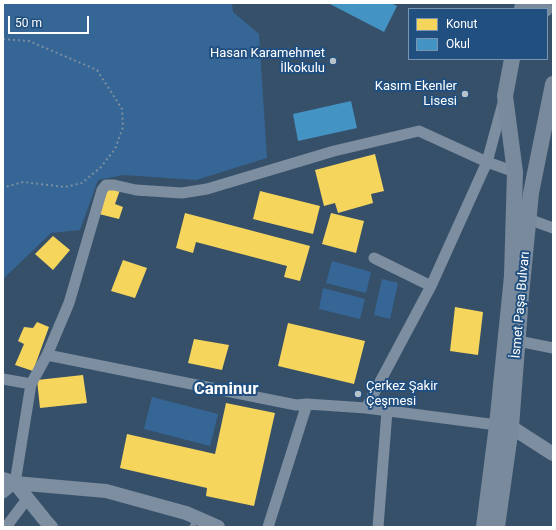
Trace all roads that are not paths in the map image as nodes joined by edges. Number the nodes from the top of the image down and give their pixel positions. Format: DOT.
graph roads {
  1 [pos="533,3"];
  2 [pos="544,8"];
  3 [pos="512,60"];
  4 [pos="553,84"];
  5 [pos="505,96"];
  6 [pos="551,104"];
  7 [pos="487,162"];
  8 [pos="515,172"];
  9 [pos="528,219"];
  10 [pos="553,228"];
  11 [pos="374,258"];
  12 [pos="430,286"];
  13 [pos="518,341"];
  14 [pos="553,348"];
  15 [pos="47,355"];
  16 [pos="3,379"];
  17 [pos="31,384"];
  18 [pos="307,404"];
  19 [pos="366,408"];
  20 [pos="387,411"];
  21 [pos="504,426"];
  22 [pos="553,454"];
  23 [pos="9,481"];
  24 [pos="3,493"];
  25 [pos="27,499"];
  26 [pos="194,522"];
  27 [pos="6,527"];
  28 [pos="52,527"];
  29 [pos="218,527"];
  30 [pos="268,527"];
  31 [pos="378,527"];
  32 [pos="484,527"];
  33 [pos="497,527"];
  1 -- 2 [label="main road"];
  3 -- 5 [label="main road"];
  4 -- 6 [label="main road, İsmet Paşa Bulvarı"];
  5 -- 7 [label="street"];
  5 -- 8 [label="main road"];
  6 -- 9 [label="main road, İsmet Paşa Bulvarı"];
  7 -- 8 [label="street"];
  7 -- 12 [label="street"];
  7 -- 15 [label="street"];
  8 -- 21 [label="main road"];
  9 -- 10 [label="street"];
  9 -- 13 [label="main road, İsmet Paşa Bulvarı"];
  11 -- 12 [label="street"];
  12 -- 19 [label="street"];
  13 -- 14 [label="street"];
  13 -- 21 [label="main road, İsmet Paşa Bulvarı"];
  15 -- 17 [label="street"];
  15 -- 18 [label="street"];
  16 -- 17 [label="street"];
  17 -- 23 [label="street"];
  18 -- 19 [label="street"];
  18 -- 30 [label="street"];
  19 -- 20 [label="street"];
  20 -- 21 [label="street"];
  20 -- 31 [label="street"];
  21 -- 22 [label="street"];
  21 -- 32 [label="main road"];
  21 -- 33 [label="main road, İsmet Paşa Bulvarı"];
  23 -- 24 [label="street"];
  23 -- 25 [label="street"];
  23 -- 26 [label="street"];
  25 -- 27 [label="street"];
  25 -- 28 [label="street"];
  26 -- 29 [label="street"];
}
